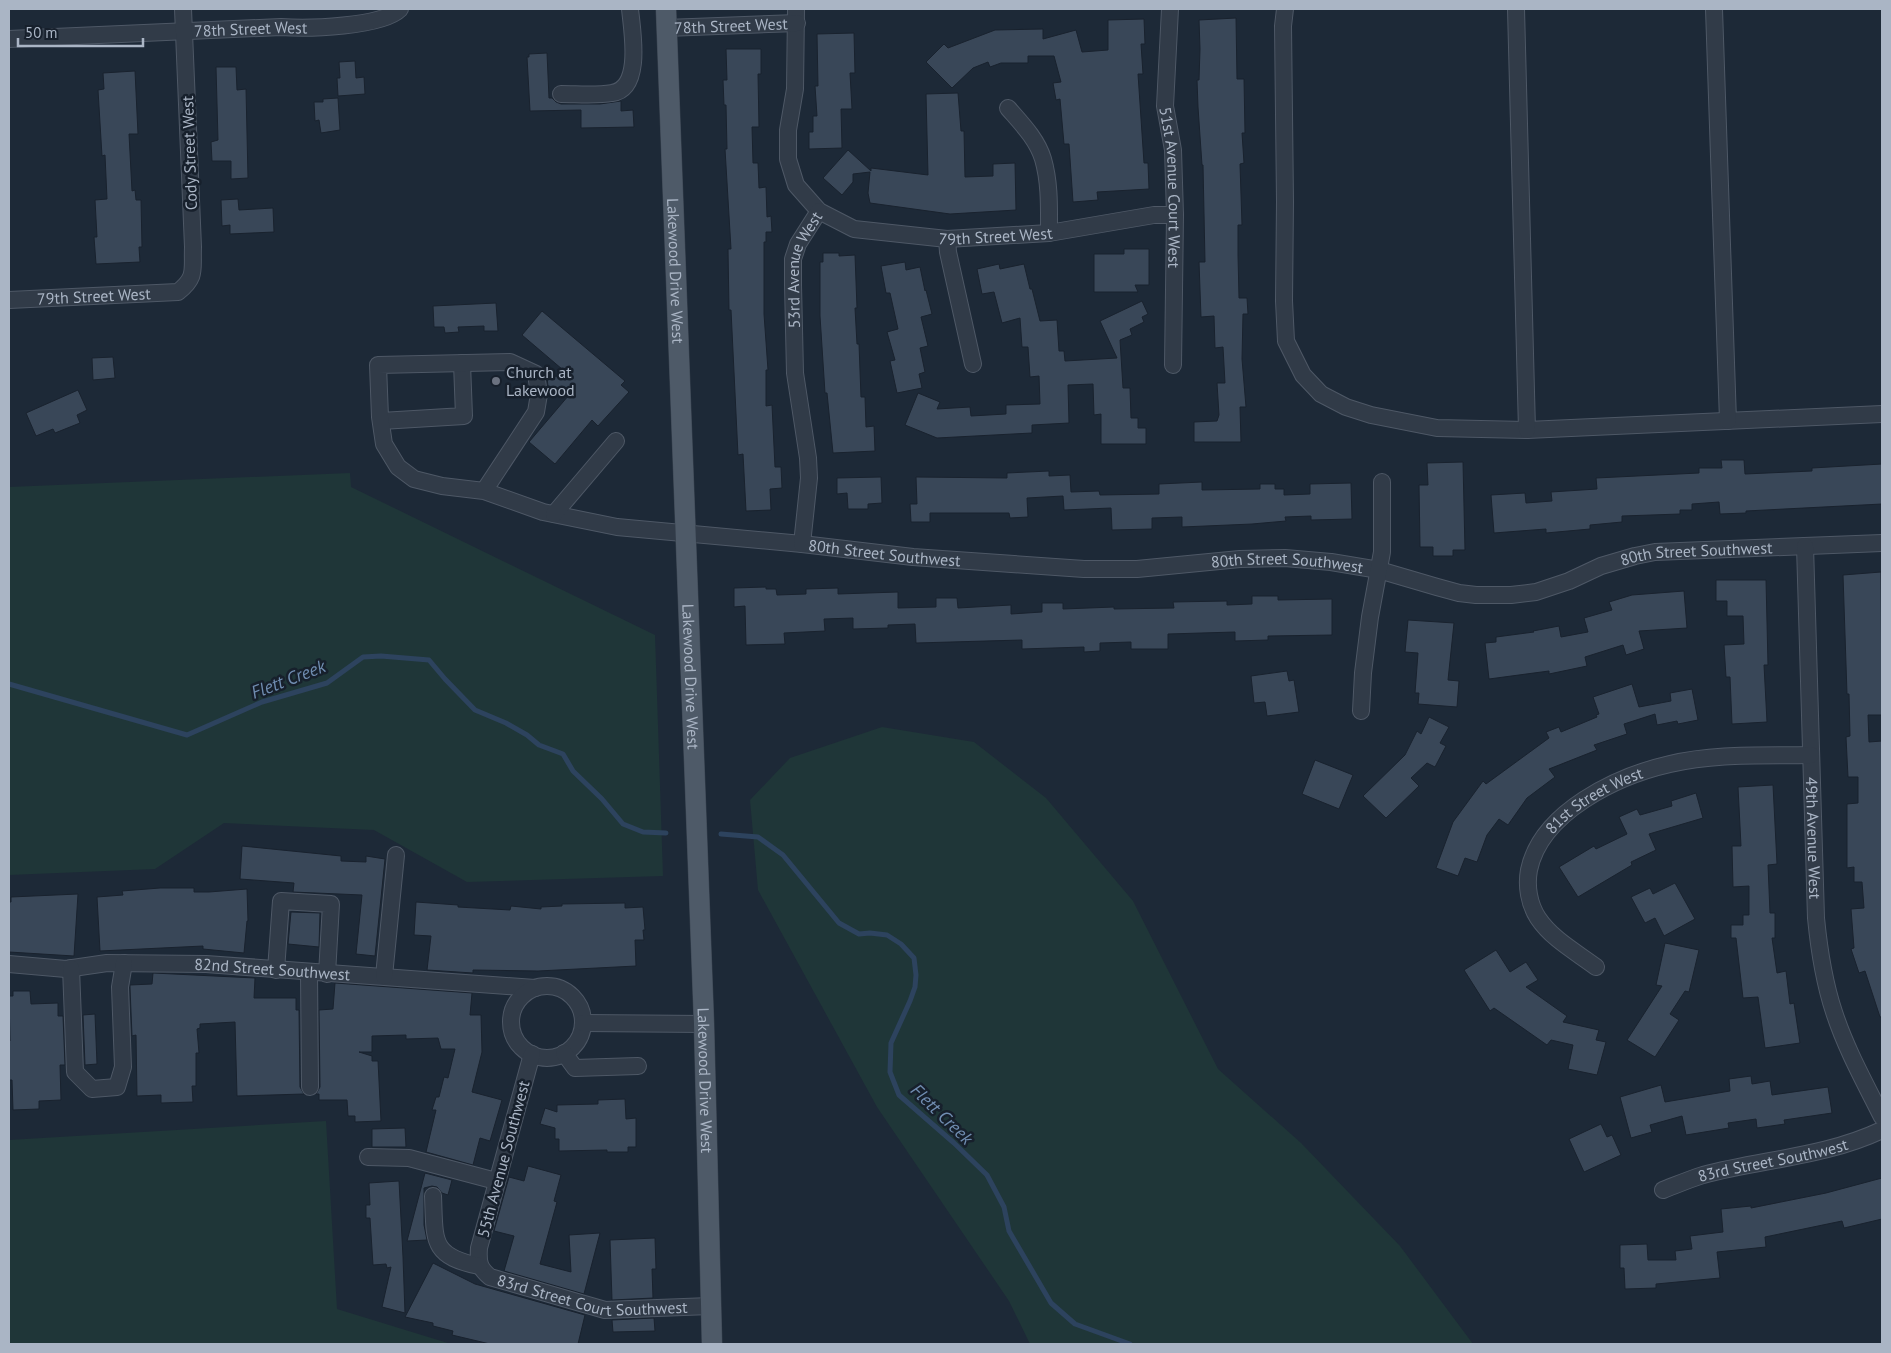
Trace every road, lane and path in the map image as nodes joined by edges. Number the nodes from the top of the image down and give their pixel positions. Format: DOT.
graph roads {
  1 [pos="183,9"];
  2 [pos="400,9"];
  3 [pos="630,9"];
  4 [pos="1170,9"];
  5 [pos="1285,9"];
  6 [pos="1516,9"];
  7 [pos="1714,9"];
  8 [pos="796,16"];
  9 [pos="666,19"];
  10 [pos="184,31"];
  11 [pos="9,39"];
  12 [pos="561,94"];
  13 [pos="1008,108"];
  14 [pos="819,211"];
  15 [pos="1175,215"];
  16 [pos="1049,233"];
  17 [pos="947,239"];
  18 [pos="178,292"];
  19 [pos="9,300"];
  20 [pos="462,363"];
  21 [pos="973,364"];
  22 [pos="1173,365"];
  23 [pos="1882,414"];
  24 [pos="381,421"];
  25 [pos="1728,421"];
  26 [pos="1527,430"];
  27 [pos="616,441"];
  28 [pos="1382,482"];
  29 [pos="484,491"];
  30 [pos="554,514"];
  31 [pos="685,533"];
  32 [pos="1882,543"];
  33 [pos="802,544"];
  34 [pos="1806,546"];
  35 [pos="1379,570"];
  36 [pos="1361,711"];
  37 [pos="1810,755"];
  38 [pos="396,855"];
  39 [pos="9,964"];
  40 [pos="124,964"];
  41 [pos="1596,967"];
  42 [pos="72,968"];
  43 [pos="276,970"];
  44 [pos="309,972"];
  45 [pos="327,974"];
  46 [pos="384,976"];
  47 [pos="536,988"];
  48 [pos="583,1023"];
  49 [pos="704,1024"];
  50 [pos="564,1053"];
  51 [pos="532,1054"];
  52 [pos="638,1066"];
  53 [pos="310,1087"];
  54 [pos="1882,1117"];
  55 [pos="1882,1130"];
  56 [pos="368,1157"];
  57 [pos="496,1181"];
  58 [pos="1663,1190"];
  59 [pos="433,1196"];
  60 [pos="480,1266"];
  61 [pos="710,1306"];
  62 [pos="712,1344"];
  1 -- 10 [label="street, Cody Street West"];
  2 -- 10 [label="street, 78th Street West"];
  3 -- 12 [label="street"];
  4 -- 15 [label="street, 51st Avenue Court West"];
  5 -- 26 [label="street"];
  6 -- 26 [label="street"];
  7 -- 25 [label="street"];
  8 -- 9 [label="street, 78th Street West"];
  8 -- 14 [label="street, 53rd Avenue West"];
  9 -- 31 [label="main road, Lakewood Drive West"];
  10 -- 11 [label="street, 78th Street West"];
  10 -- 18 [label="street, Cody Street West"];
  13 -- 16 [label="street"];
  14 -- 17 [label="street, 79th Street West"];
  14 -- 33 [label="street, 53rd Avenue West"];
  15 -- 16 [label="street, 79th Street West"];
  15 -- 22 [label="street, 51st Avenue Court West"];
  16 -- 17 [label="street, 79th Street West"];
  17 -- 21 [label="street"];
  18 -- 19 [label="street, 79th Street West"];
  20 -- 24 [label="street"];
  20 -- 24 [label="street, 80th Street Southwest"];
  20 -- 29 [label="street"];
  23 -- 25 [label="street"];
  24 -- 29 [label="street, 80th Street Southwest"];
  25 -- 26 [label="street"];
  27 -- 30 [label="street"];
  28 -- 35 [label="street"];
  29 -- 30 [label="street, 80th Street Southwest"];
  30 -- 31 [label="street, 80th Street Southwest"];
  31 -- 33 [label="street, 80th Street Southwest"];
  31 -- 49 [label="main road, Lakewood Drive West"];
  32 -- 34 [label="street, 80th Street Southwest"];
  33 -- 35 [label="street, 80th Street Southwest"];
  34 -- 35 [label="street, 80th Street Southwest"];
  34 -- 37 [label="street, 49th Avenue West"];
  35 -- 36 [label="street"];
  37 -- 41 [label="street, 81st Street West"];
  37 -- 54 [label="street, 49th Avenue West"];
  38 -- 46 [label="street"];
  39 -- 42 [label="street, 82nd Street Southwest"];
  40 -- 42 [label="street, 82nd Street Southwest"];
  40 -- 42 [label="street"];
  40 -- 43 [label="street, 82nd Street Southwest"];
  43 -- 44 [label="street, 82nd Street Southwest"];
  43 -- 45 [label="street"];
  44 -- 45 [label="street, 82nd Street Southwest"];
  44 -- 53 [label="street"];
  45 -- 46 [label="street, 82nd Street Southwest"];
  46 -- 47 [label="street, 82nd Street Southwest"];
  47 -- 48 [label="street"];
  47 -- 51 [label="street"];
  48 -- 49 [label="street"];
  48 -- 50 [label="street"];
  49 -- 61 [label="main road, Lakewood Drive West"];
  50 -- 51 [label="street"];
  50 -- 52 [label="street"];
  51 -- 57 [label="street, 55th Avenue Southwest"];
  55 -- 58 [label="street, 83rd Street Southwest"];
  56 -- 57 [label="street"];
  57 -- 60 [label="street, 55th Avenue Southwest"];
  59 -- 60 [label="street, 83rd Street Court Southwest"];
  60 -- 61 [label="street, 83rd Street Court Southwest"];
  61 -- 62 [label="main road, Lakewood Drive West"];
}
